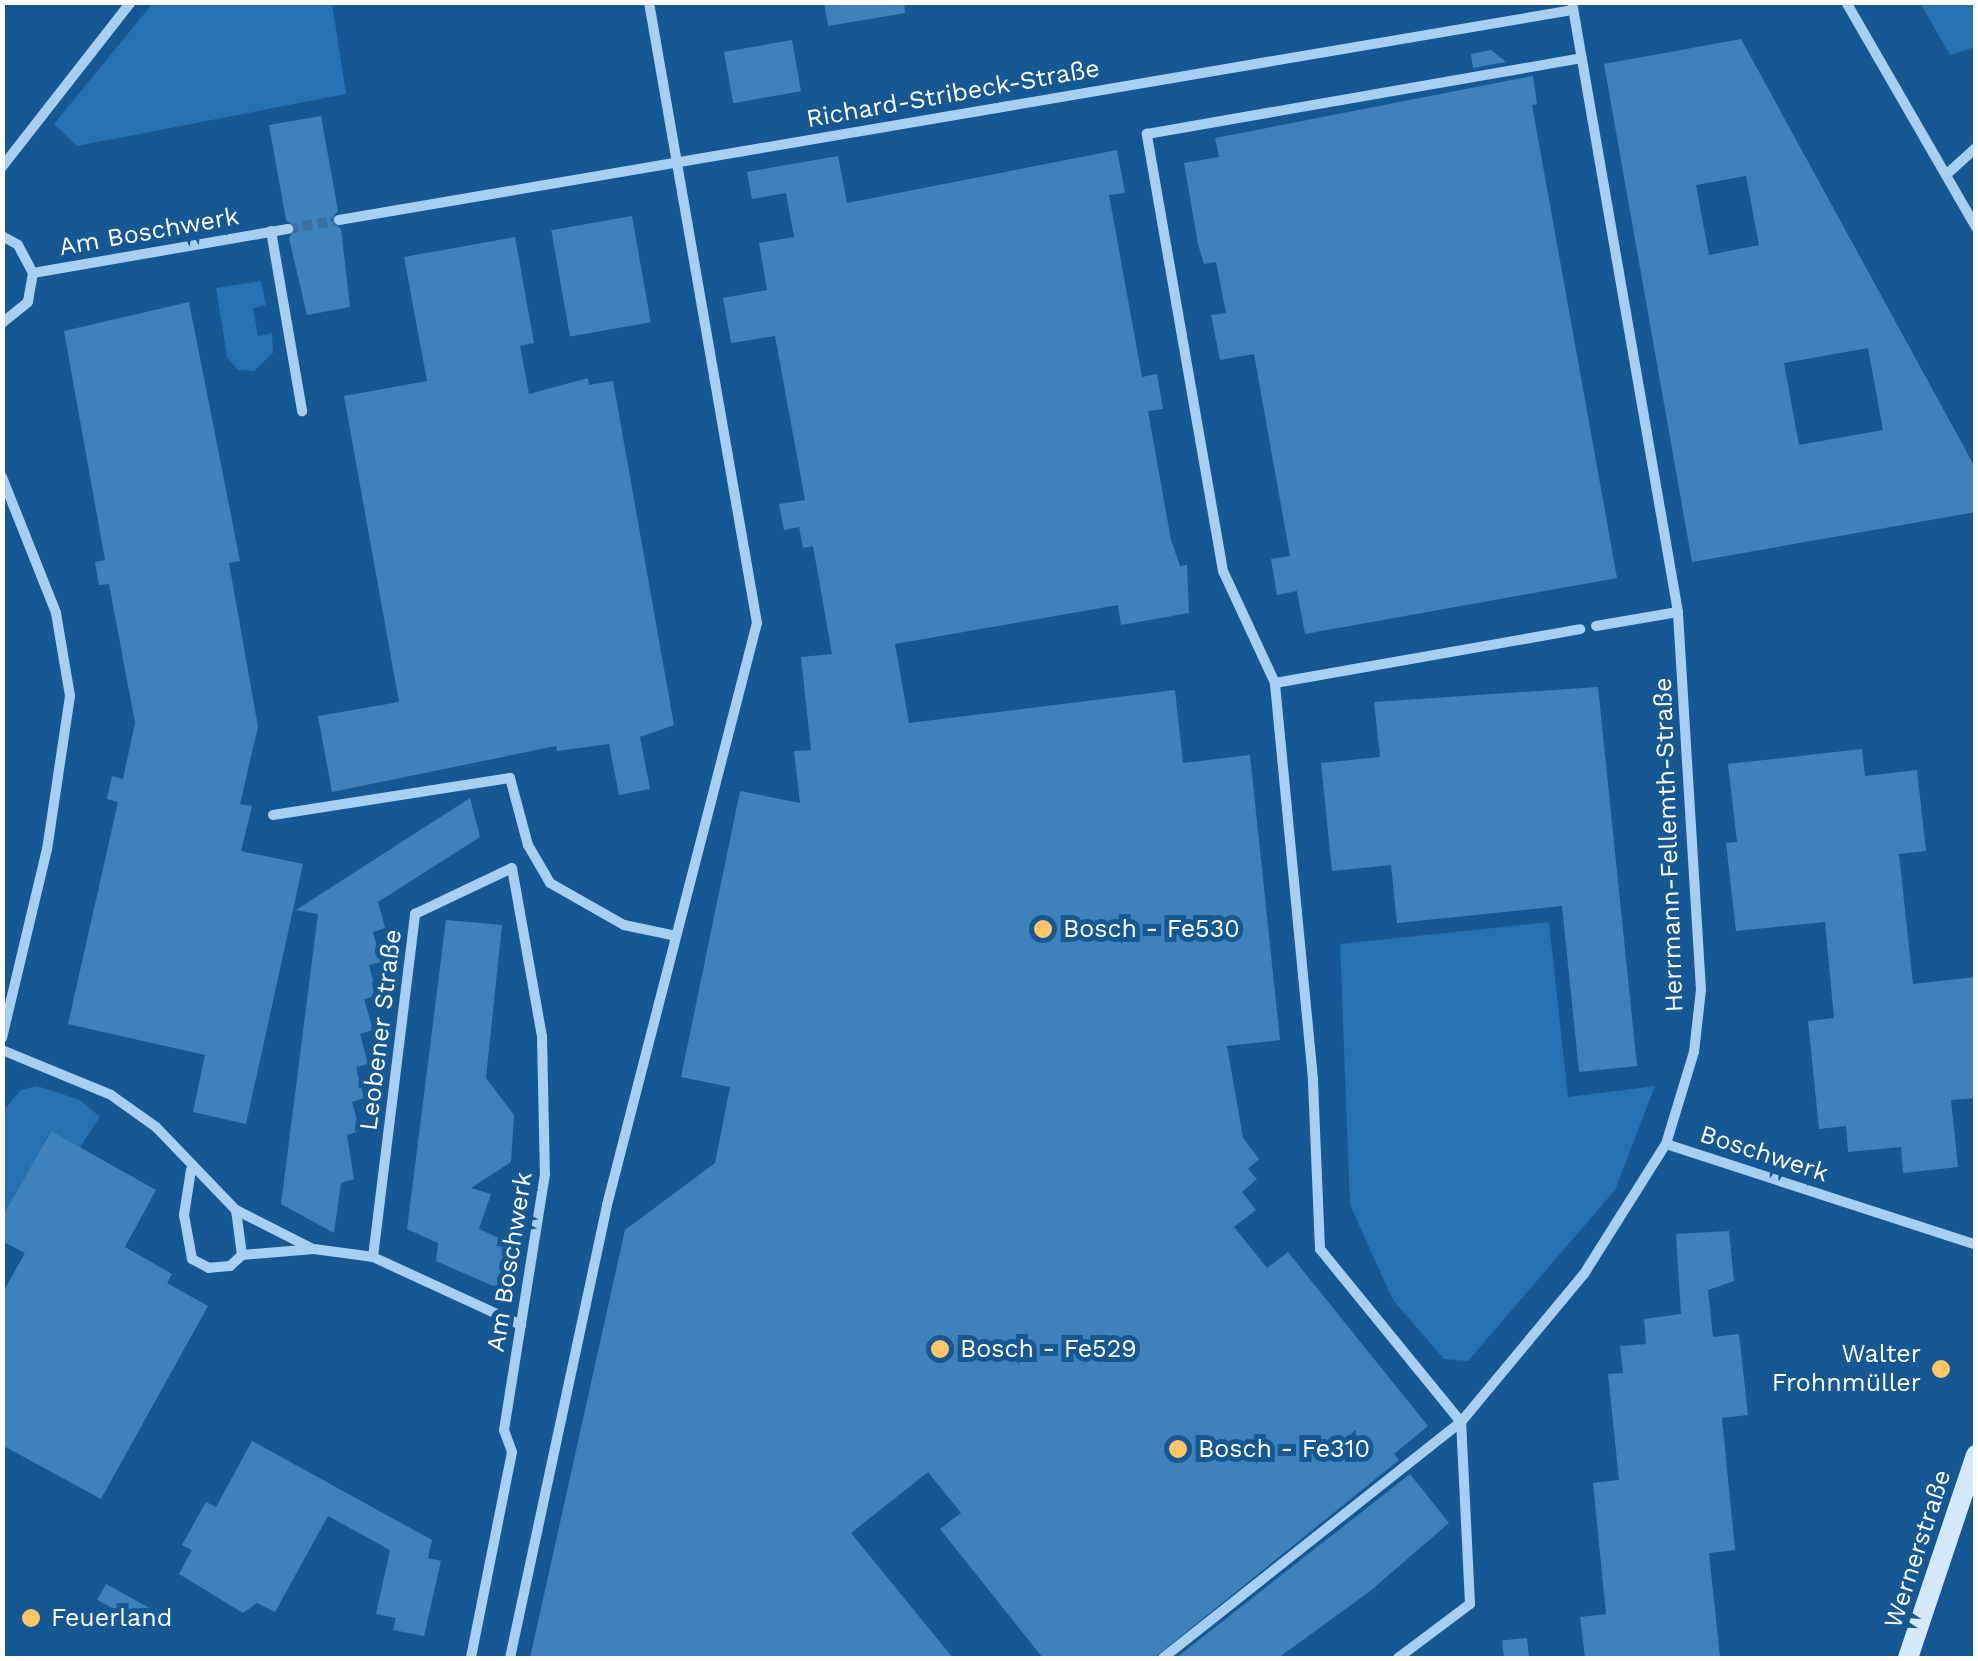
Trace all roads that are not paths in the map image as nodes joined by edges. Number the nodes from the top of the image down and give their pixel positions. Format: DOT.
graph roads {
  1 [pos="131,2"];
  2 [pos="650,2"];
  3 [pos="1846,2"];
  4 [pos="1572,6"];
  5 [pos="1581,58"];
  6 [pos="1976,148"];
  7 [pos="676,160"];
  8 [pos="2,167"];
  9 [pos="1948,173"];
  10 [pos="340,220"];
  11 [pos="1976,227"];
  12 [pos="288,229"];
  13 [pos="271,231"];
  14 [pos="2,236"];
  15 [pos="34,273"];
  16 [pos="2,322"];
  17 [pos="302,411"];
  18 [pos="2,477"];
  19 [pos="1678,612"];
  20 [pos="1596,626"];
  21 [pos="1580,628"];
  22 [pos="1275,683"];
  23 [pos="272,815"];
  24 [pos="512,868"];
  25 [pos="676,936"];
  26 [pos="2,1038"];
  27 [pos="2,1050"];
  28 [pos="1666,1144"];
  29 [pos="191,1170"];
  30 [pos="236,1210"];
  31 [pos="1976,1246"];
  32 [pos="314,1249"];
  33 [pos="242,1255"];
  34 [pos="374,1256"];
  35 [pos="521,1325"];
  36 [pos="1461,1422"];
  37 [pos="1976,1456"];
  38 [pos="470,1658"];
  39 [pos="510,1658"];
  40 [pos="1163,1658"];
  41 [pos="1398,1658"];
  42 [pos="1908,1658"];
  1 -- 8 [label="street"];
  2 -- 7 [label="street"];
  3 -- 9 [label="street"];
  4 -- 5 [label="street, Herrmann-Fellemth-Straße"];
  4 -- 7 [label="street, Richard-Stribeck-Straße"];
  5 -- 19 [label="street, Herrmann-Fellemth-Straße"];
  5 -- 22 [label="street"];
  6 -- 9 [label="street"];
  7 -- 10 [label="street, Richard-Stribeck-Straße"];
  7 -- 25 [label="street"];
  9 -- 11 [label="street"];
  12 -- 13 [label="street, Am Boschwerk"];
  13 -- 15 [label="street, Am Boschwerk"];
  13 -- 17 [label="street, Am Boschwerk"];
  14 -- 15 [label="street"];
  15 -- 16 [label="street"];
  18 -- 26 [label="street"];
  19 -- 20 [label="street"];
  19 -- 28 [label="street, Herrmann-Fellemth-Straße"];
  21 -- 22 [label="street"];
  22 -- 36 [label="street"];
  23 -- 25 [label="street"];
  24 -- 34 [label="street, Leobener Straße"];
  24 -- 35 [label="street, Am Boschwerk"];
  25 -- 39 [label="street"];
  27 -- 29 [label="street"];
  28 -- 31 [label="street, Boschwerk"];
  28 -- 36 [label="street, Herrmann-Fellemth-Straße"];
  29 -- 30 [label="street"];
  29 -- 33 [label="street"];
  30 -- 32 [label="street"];
  30 -- 33 [label="street"];
  32 -- 33 [label="street"];
  32 -- 34 [label="street"];
  34 -- 35 [label="street"];
  35 -- 38 [label="street, Am Boschwerk"];
  36 -- 40 [label="street, Herrmann-Fellemth-Straße"];
  36 -- 41 [label="street"];
  37 -- 42 [label="main road, Wernerstraße"];
}
